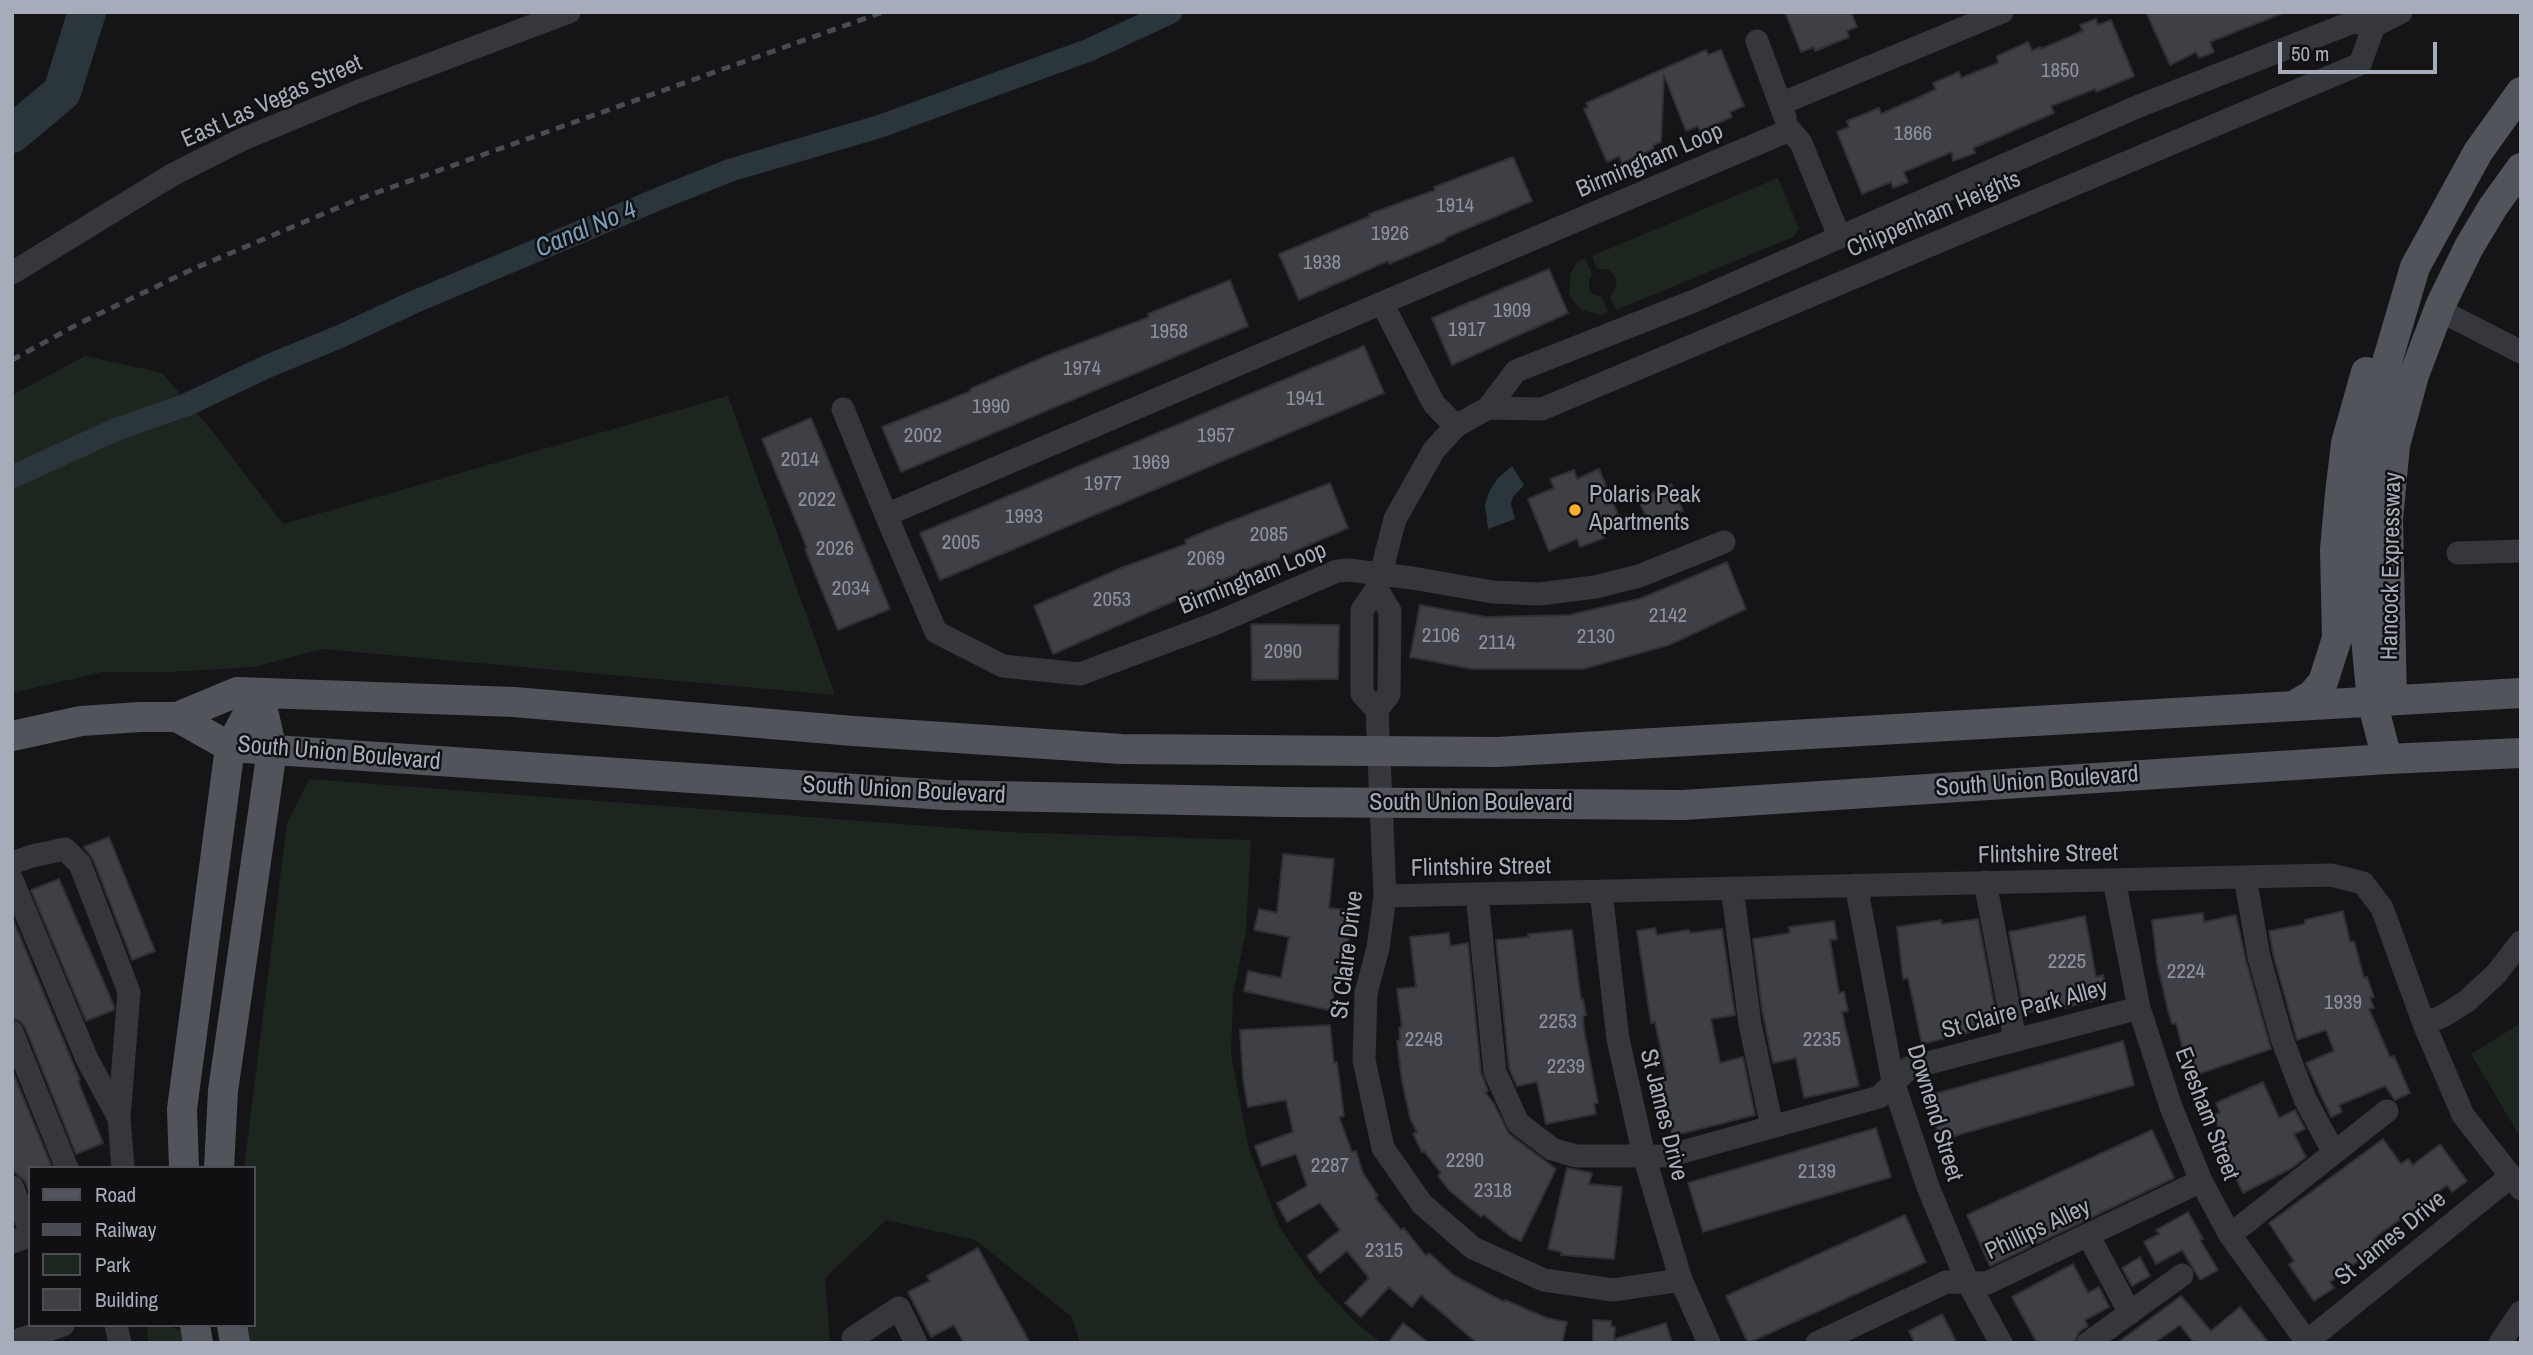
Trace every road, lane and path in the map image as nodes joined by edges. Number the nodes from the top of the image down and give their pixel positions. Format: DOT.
graph roads {
  1 [pos="569,12"];
  2 [pos="2002,12"];
  3 [pos="2401,12"];
  4 [pos="2360,20"];
  5 [pos="1757,41"];
  6 [pos="2521,92"];
  7 [pos="1780,104"];
  8 [pos="1790,130"];
  9 [pos="2521,168"];
  10 [pos="1839,236"];
  11 [pos="2415,267"];
  12 [pos="12,272"];
  13 [pos="1382,303"];
  14 [pos="2439,310"];
  15 [pos="2521,352"];
  16 [pos="1488,408"];
  17 [pos="843,409"];
  18 [pos="1456,426"];
  19 [pos="886,514"];
  20 [pos="1724,542"];
  21 [pos="2521,551"];
  22 [pos="2458,553"];
  23 [pos="1378,581"];
  24 [pos="259,693"];
  25 [pos="2521,693"];
  26 [pos="2382,700"];
  27 [pos="2295,705"];
  28 [pos="177,718"];
  29 [pos="12,736"];
  30 [pos="230,747"];
  31 [pos="272,750"];
  32 [pos="1380,751"];
  33 [pos="2521,753"];
  34 [pos="2387,759"];
  35 [pos="1380,803"];
  36 [pos="12,863"];
  37 [pos="2245,877"];
  38 [pos="12,880"];
  39 [pos="2114,880"];
  40 [pos="1985,882"];
  41 [pos="1856,885"];
  42 [pos="1732,888"];
  43 [pos="1601,891"];
  44 [pos="1477,894"];
  45 [pos="1385,896"];
  46 [pos="2521,942"];
  47 [pos="2139,1008"];
  48 [pos="2424,1024"];
  49 [pos="12,1032"];
  50 [pos="2015,1040"];
  51 [pos="1893,1082"];
  52 [pos="2386,1111"];
  53 [pos="119,1118"];
  54 [pos="1772,1127"];
  55 [pos="2334,1153"];
  56 [pos="1644,1156"];
  57 [pos="66,1166"];
  58 [pos="123,1166"];
  59 [pos="184,1166"];
  60 [pos="219,1166"];
  61 [pos="2201,1181"];
  62 [pos="2515,1183"];
  63 [pos="12,1187"];
  64 [pos="28,1225"];
  65 [pos="2088,1235"];
  66 [pos="2230,1235"];
  67 [pos="2182,1275"];
  68 [pos="1681,1280"];
  69 [pos="1967,1281"];
  70 [pos="2130,1312"];
  71 [pos="2521,1312"];
  72 [pos="57,1327"];
  73 [pos="1851,1336"];
  74 [pos="12,1342"];
  75 [pos="2306,1342"];
  76 [pos="855,1343"];
  77 [pos="916,1343"];
  78 [pos="1709,1343"];
  79 [pos="1817,1343"];
  80 [pos="2001,1343"];
  81 [pos="2088,1343"];
  82 [pos="2500,1343"];
  1 -- 12 [label="street, East Las Vegas Street"];
  2 -- 7 [label="street"];
  3 -- 4 [label="street, Chippenham Heights"];
  4 -- 10 [label="street, Chippenham Heights"];
  4 -- 16 [label="street, Chippenham Heights"];
  5 -- 7 [label="street"];
  6 -- 11 [label="main road, Hancock Expressway"];
  7 -- 8 [label="street"];
  8 -- 10 [label="street"];
  8 -- 13 [label="street, Birmingham Loop"];
  9 -- 14 [label="main road, Hancock Expressway"];
  10 -- 16 [label="street, Chippenham Heights"];
  11 -- 26 [label="main road, Hancock Expressway"];
  11 -- 27 [label="main road"];
  13 -- 18 [label="street"];
  13 -- 19 [label="street, Birmingham Loop"];
  14 -- 15 [label="street"];
  14 -- 26 [label="main road, Hancock Expressway"];
  16 -- 18 [label="street, Chippenham Heights"];
  17 -- 19 [label="street, Birmingham Loop"];
  18 -- 23 [label="street, Chippenham Heights"];
  19 -- 23 [label="street, Birmingham Loop"];
  20 -- 23 [label="street, Birmingham Loop"];
  21 -- 22 [label="street"];
  23 -- 32 [label="street, Chippenham Heights"];
  24 -- 28 [label="main road, South Union Boulevard"];
  24 -- 30 [label="main road"];
  24 -- 31 [label="main road"];
  24 -- 32 [label="main road, South Union Boulevard"];
  25 -- 26 [label="main road, South Union Boulevard"];
  26 -- 27 [label="main road, South Union Boulevard"];
  26 -- 34 [label="main road, Hancock Expressway"];
  27 -- 32 [label="main road, South Union Boulevard"];
  28 -- 29 [label="main road"];
  28 -- 30 [label="main road, South Union Boulevard"];
  30 -- 31 [label="main road, South Union Boulevard"];
  30 -- 59 [label="main road"];
  31 -- 35 [label="main road, South Union Boulevard"];
  31 -- 60 [label="main road"];
  32 -- 35 [label="street, St Claire Drive"];
  33 -- 34 [label="main road, South Union Boulevard"];
  34 -- 35 [label="main road, South Union Boulevard"];
  35 -- 45 [label="street, St Claire Drive"];
  36 -- 53 [label="street"];
  37 -- 39 [label="street, Flintshire Street"];
  37 -- 48 [label="street, Flintshire Street"];
  37 -- 55 [label="street"];
  38 -- 53 [label="street"];
  39 -- 40 [label="street, Flintshire Street"];
  39 -- 47 [label="street, Evesham Street"];
  40 -- 41 [label="street, Flintshire Street"];
  40 -- 50 [label="street"];
  41 -- 42 [label="street, Flintshire Street"];
  41 -- 51 [label="street, Downend Street"];
  42 -- 43 [label="street, Flintshire Street"];
  42 -- 54 [label="street"];
  43 -- 44 [label="street, Flintshire Street"];
  43 -- 56 [label="street, St James Drive"];
  44 -- 45 [label="street, Flintshire Street"];
  44 -- 56 [label="street, St Claire Park Alley"];
  45 -- 68 [label="street, St Claire Drive"];
  46 -- 48 [label="street"];
  47 -- 50 [label="street, St Claire Park Alley"];
  47 -- 61 [label="street, Evesham Street"];
  48 -- 62 [label="street, Flintshire Street"];
  49 -- 57 [label="street"];
  50 -- 51 [label="street, St Claire Park Alley"];
  51 -- 54 [label="street, St Claire Park Alley"];
  51 -- 69 [label="street, Downend Street"];
  52 -- 55 [label="street"];
  53 -- 58 [label="street"];
  54 -- 56 [label="street, St Claire Park Alley"];
  55 -- 66 [label="street"];
  56 -- 68 [label="street, St James Drive"];
  61 -- 65 [label="street, Phillips Alley"];
  61 -- 66 [label="street, Evesham Street"];
  62 -- 75 [label="street, St James Drive"];
  63 -- 64 [label="street"];
  65 -- 69 [label="street, Phillips Alley"];
  65 -- 70 [label="street"];
  66 -- 75 [label="street, Evesham Street"];
  67 -- 70 [label="street"];
  68 -- 78 [label="street, St James Drive"];
  69 -- 73 [label="street, Phillips Alley"];
  69 -- 80 [label="street, Downend Street"];
  70 -- 81 [label="street"];
  71 -- 82 [label="street"];
  72 -- 74 [label="street"];
  73 -- 79 [label="street, Phillips Alley"];
  76 -- 77 [label="street"];
}
